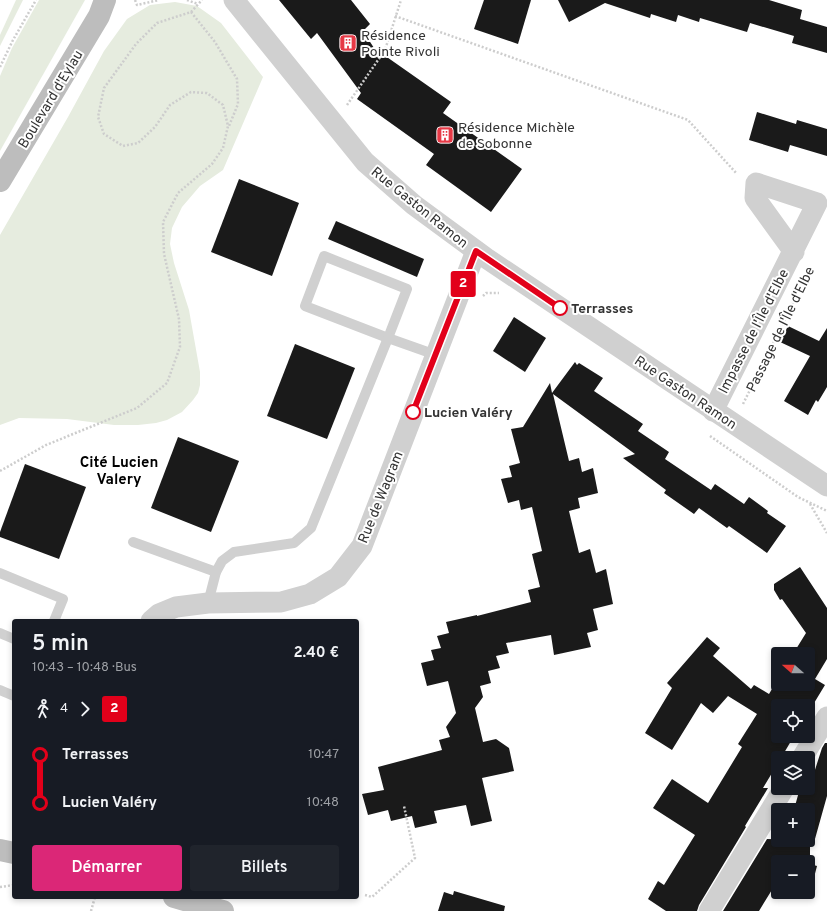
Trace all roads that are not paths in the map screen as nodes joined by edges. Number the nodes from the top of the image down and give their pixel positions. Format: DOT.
graph roads {
  1 [pos="119,0"];
  2 [pos="235,0"];
  3 [pos="102,8"];
  4 [pos="0,181"];
  5 [pos="476,251"];
  6 [pos="794,252"];
  7 [pos="388,338"];
  8 [pos="436,355"];
  9 [pos="713,411"];
  10 [pos="825,481"];
  11 [pos="133,542"];
  12 [pos="216,572"];
  13 [pos="0,573"];
  14 [pos="208,603"];
  15 [pos="55,619"];
  16 [pos="153,619"];
  17 [pos="0,633"];
  18 [pos="12,638"];
  19 [pos="0,690"];
  20 [pos="12,695"];
  21 [pos="827,717"];
  22 [pos="806,751"];
  23 [pos="780,795"];
  24 [pos="0,850"];
  25 [pos="12,853"];
  26 [pos="181,899"];
  27 [pos="223,911"];
  28 [pos="709,911"];
  1 -- 3 [label="main road, Boulevard d'Eylau"];
  2 -- 5 [label="street, Rue Gaston Ramon"];
  3 -- 4 [label="main road, Boulevard d'Eylau"];
  5 -- 8 [label="street, Rue de Wagram"];
  5 -- 9 [label="street, Rue Gaston Ramon"];
  6 -- 6 [label="street, Impasse de l'Île d'Elbe"];
  6 -- 9 [label="street, Impasse de l'Île d'Elbe"];
  7 -- 7 [label="lane"];
  7 -- 8 [label="lane"];
  7 -- 12 [label="lane"];
  8 -- 14 [label="street, Rue de Wagram"];
  9 -- 10 [label="street, Rue Gaston Ramon"];
  11 -- 12 [label="lane"];
  12 -- 14 [label="lane"];
  13 -- 15 [label="lane"];
  14 -- 16 [label="street, Rue de Wagram"];
  17 -- 18 [label="lane"];
  19 -- 20 [label="lane"];
  21 -- 22 [label="street"];
  23 -- 28 [label="street"];
  24 -- 25 [label="main road"];
  26 -- 27 [label="main road"];
}
